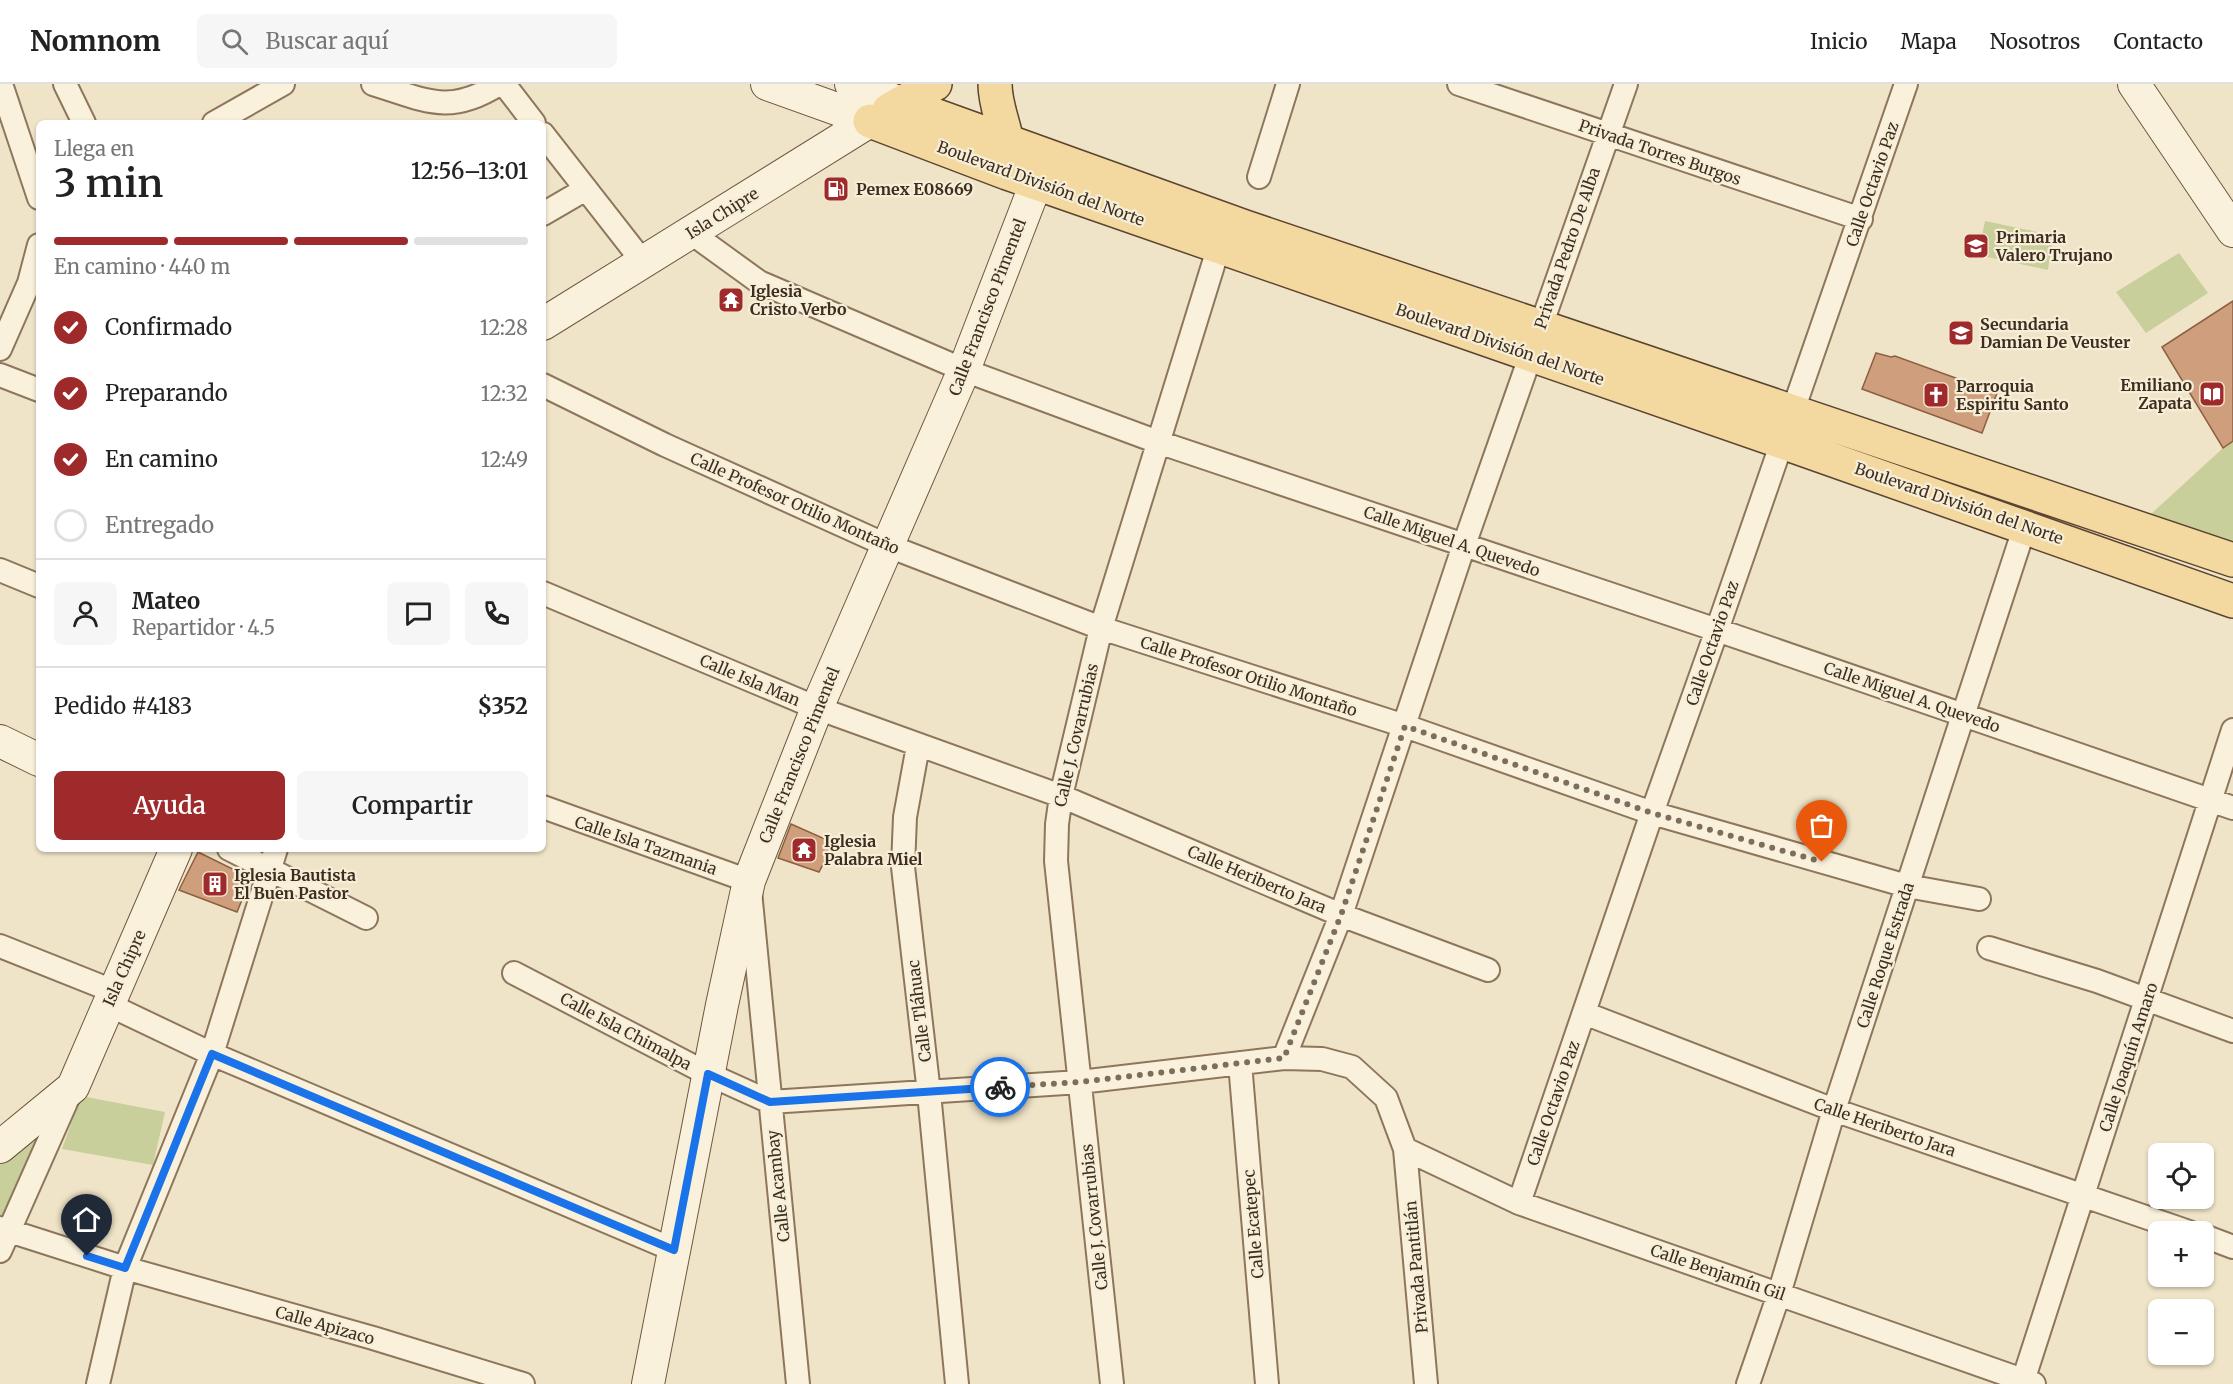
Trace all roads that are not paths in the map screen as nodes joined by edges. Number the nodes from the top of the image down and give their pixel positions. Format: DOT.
graph roads {
  1 [pos="1,84"];
  2 [pos="65,84"];
  3 [pos="284,84"];
  4 [pos="373,84"];
  5 [pos="502,84"];
  6 [pos="767,84"];
  7 [pos="851,84"];
  8 [pos="935,84"];
  9 [pos="995,84"];
  10 [pos="1288,84"];
  11 [pos="1459,84"];
  12 [pos="1626,84"];
  13 [pos="1906,84"];
  14 [pos="2134,84"];
  15 [pos="901,103"];
  16 [pos="83,120"];
  17 [pos="219,120"];
  18 [pos="532,120"];
  19 [pos="870,121"];
  20 [pos="1607,135"];
  21 [pos="546,138"];
  22 [pos="1024,163"];
  23 [pos="1259,177"];
  24 [pos="36,189"];
  25 [pos="586,189"];
  26 [pos="546,212"];
  27 [pos="1861,219"];
  28 [pos="2233,231"];
  29 [pos="690,232"];
  30 [pos="1219,246"];
  31 [pos="36,256"];
  32 [pos="643,262"];
  33 [pos="546,322"];
  34 [pos="1535,341"];
  35 [pos="0,349"];
  36 [pos="964,370"];
  37 [pos="0,375"];
  38 [pos="546,386"];
  39 [pos="36,389"];
  40 [pos="1787,427"];
  41 [pos="1158,442"];
  42 [pos="2025,526"];
  43 [pos="886,545"];
  44 [pos="1464,545"];
  45 [pos="2233,560"];
  46 [pos="0,570"];
  47 [pos="36,585"];
  48 [pos="546,594"];
  49 [pos="2233,601"];
  50 [pos="1101,628"];
  51 [pos="1717,630"];
  52 [pos="817,708"];
  53 [pos="1964,715"];
  54 [pos="1405,726"];
  55 [pos="2233,730"];
  56 [pos="0,741"];
  57 [pos="918,746"];
  58 [pos="36,759"];
  59 [pos="1061,796"];
  60 [pos="2211,800"];
  61 [pos="546,808"];
  62 [pos="2233,808"];
  63 [pos="1652,813"];
  64 [pos="175,852"];
  65 [pos="242,852"];
  66 [pos="273,859"];
  67 [pos="749,881"];
  68 [pos="1907,886"];
  69 [pos="1979,898"];
  70 [pos="1341,915"];
  71 [pos="366,918"];
  72 [pos="0,946"];
  73 [pos="1989,948"];
  74 [pos="1488,970"];
  75 [pos="514,973"];
  76 [pos="110,998"];
  77 [pos="2147,1000"];
  78 [pos="1584,1013"];
  79 [pos="2233,1031"];
  80 [pos="212,1054"];
  81 [pos="1284,1058"];
  82 [pos="1240,1063"];
  83 [pos="708,1074"];
  84 [pos="1080,1082"];
  85 [pos="73,1086"];
  86 [pos="929,1093"];
  87 [pos="770,1102"];
  88 [pos="1834,1110"];
  89 [pos="0,1147"];
  90 [pos="1405,1149"];
  91 [pos="2082,1195"];
  92 [pos="1519,1203"];
  93 [pos="2157,1221"];
  94 [pos="3,1237"];
  95 [pos="2214,1240"];
  96 [pos="2233,1247"];
  97 [pos="674,1250"];
  98 [pos="125,1268"];
  99 [pos="1779,1294"];
  100 [pos="2026,1383"];
  101 [pos="98,1384"];
  102 [pos="523,1384"];
  103 [pos="648,1384"];
  104 [pos="798,1384"];
  105 [pos="957,1384"];
  106 [pos="1112,1384"];
  107 [pos="1267,1384"];
  108 [pos="1426,1384"];
  109 [pos="1748,1384"];
  1 -- 24 [label="street"];
  2 -- 16 [label="street"];
  3 -- 17 [label="street"];
  4 -- 5 [label="street"];
  5 -- 18 [label="street"];
  6 -- 19 [label="main road, Boulevard División del Norte"];
  7 -- 15 [label="main road, Boulevard División del Norte"];
  8 -- 15 [label="main road"];
  9 -- 22 [label="main road"];
  10 -- 23 [label="street"];
  11 -- 20 [label="street, Privada Torres Burgos"];
  12 -- 20 [label="street, Privada Pedro De Alba"];
  13 -- 27 [label="street, Calle Octavio Paz"];
  14 -- 28 [label="main road"];
  15 -- 19 [label="main road, Isla Chipre"];
  15 -- 22 [label="main road, Boulevard División del Norte"];
  19 -- 22 [label="main road, Boulevard División del Norte"];
  19 -- 29 [label="main road, Isla Chipre"];
  20 -- 27 [label="street, Privada Torres Burgos"];
  20 -- 34 [label="street, Privada Pedro De Alba"];
  21 -- 25 [label="street"];
  22 -- 30 [label="main road, Boulevard División del Norte"];
  22 -- 34 [label="main road, Boulevard División del Norte"];
  22 -- 36 [label="main road, Calle Francisco Pimentel"];
  25 -- 26 [label="street"];
  25 -- 32 [label="street"];
  27 -- 40 [label="street, Calle Octavio Paz"];
  29 -- 32 [label="main road, Isla Chipre"];
  29 -- 36 [label="street, Calle Miguel A. Quevedo"];
  30 -- 34 [label="main road, Boulevard División del Norte"];
  30 -- 41 [label="street, Calle J. Covarrubias"];
  31 -- 35 [label="street"];
  32 -- 33 [label="main road, Isla Chipre"];
  34 -- 40 [label="main road, Boulevard División del Norte"];
  34 -- 44 [label="street, Privada Pedro De Alba"];
  36 -- 41 [label="street, Calle Miguel A. Quevedo"];
  36 -- 43 [label="main road, Calle Francisco Pimentel"];
  37 -- 39 [label="street"];
  38 -- 43 [label="street, Calle Profesor Otilio Montaño"];
  40 -- 42 [label="main road, Boulevard División del Norte"];
  40 -- 45 [label="main road, Boulevard División del Norte"];
  40 -- 51 [label="street, Calle Octavio Paz"];
  41 -- 44 [label="street, Calle Miguel A. Quevedo"];
  41 -- 50 [label="street, Calle J. Covarrubias"];
  42 -- 49 [label="main road, Boulevard División del Norte"];
  42 -- 53 [label="street, Calle Roque Estrada"];
  43 -- 50 [label="street, Calle Profesor Otilio Montaño"];
  43 -- 52 [label="main road, Calle Francisco Pimentel"];
  44 -- 51 [label="street, Calle Miguel A. Quevedo"];
  44 -- 54 [label="street, Privada Pedro De Alba"];
  46 -- 47 [label="street"];
  48 -- 52 [label="street, Calle Isla Man"];
  50 -- 54 [label="street, Calle Profesor Otilio Montaño"];
  50 -- 59 [label="street, Calle J. Covarrubias"];
  51 -- 53 [label="street, Calle Miguel A. Quevedo"];
  51 -- 63 [label="street, Calle Octavio Paz"];
  52 -- 57 [label="street, Calle Isla Man"];
  52 -- 67 [label="main road, Calle Francisco Pimentel"];
  53 -- 60 [label="street, Calle Miguel A. Quevedo"];
  53 -- 68 [label="street, Calle Roque Estrada"];
  54 -- 63 [label="street, Calle Profesor Otilio Montaño"];
  54 -- 70 [label="street, Privada Pedro De Alba"];
  55 -- 60 [label="street, Calle Joaquín Amaro"];
  56 -- 58 [label="main road"];
  57 -- 59 [label="street, Calle Isla Man"];
  57 -- 86 [label="street, Calle Tláhuac"];
  59 -- 70 [label="street, Calle Heriberto Jara"];
  59 -- 84 [label="street, Calle J. Covarrubias"];
  60 -- 62 [label="street, Calle Miguel A. Quevedo"];
  60 -- 77 [label="street, Calle Joaquín Amaro"];
  61 -- 67 [label="street, Calle Isla Tazmania"];
  63 -- 68 [label="street, Calle Profesor Otilio Montaño"];
  63 -- 78 [label="street, Calle Octavio Paz"];
  64 -- 76 [label="main road, Isla Chipre"];
  65 -- 66 [label="street"];
  66 -- 71 [label="street"];
  66 -- 80 [label="street"];
  67 -- 83 [label="main road, Calle Francisco Pimentel"];
  67 -- 87 [label="street, Calle Acambay"];
  68 -- 69 [label="street, Calle Profesor Otilio Montaño"];
  68 -- 88 [label="street, Calle Roque Estrada"];
  70 -- 74 [label="street, Calle Heriberto Jara"];
  70 -- 81 [label="street, Privada Pedro De Alba"];
  72 -- 76 [label="street"];
  73 -- 77 [label="street"];
  75 -- 83 [label="street, Calle Isla Chimalpa"];
  76 -- 80 [label="street"];
  76 -- 85 [label="main road, Isla Chipre"];
  77 -- 79 [label="street"];
  77 -- 91 [label="street, Calle Joaquín Amaro"];
  78 -- 88 [label="street, Calle Heriberto Jara"];
  78 -- 92 [label="street, Calle Octavio Paz"];
  80 -- 97 [label="street"];
  80 -- 98 [label="street"];
  81 -- 82 [label="street, Calle Isla Chimalpa"];
  81 -- 90 [label="street, Calle Isla Chimalpa"];
  82 -- 84 [label="street, Calle Isla Chimalpa"];
  82 -- 107 [label="street, Calle Ecatepec"];
  83 -- 87 [label="street, Calle Isla Chimalpa"];
  83 -- 97 [label="main road, Calle Francisco Pimentel"];
  84 -- 86 [label="street, Calle Isla Chimalpa"];
  84 -- 106 [label="street, Calle J. Covarrubias"];
  85 -- 89 [label="main road"];
  85 -- 94 [label="street"];
  86 -- 87 [label="street, Calle Isla Chimalpa"];
  86 -- 105 [label="street, Calle Tláhuac"];
  87 -- 104 [label="street, Calle Acambay"];
  88 -- 91 [label="street, Calle Heriberto Jara"];
  88 -- 99 [label="street, Calle Roque Estrada"];
  90 -- 92 [label="street, Calle Benjamín Gil"];
  90 -- 108 [label="street, Privada Pantitlán"];
  91 -- 93 [label="street, Calle Heriberto Jara"];
  91 -- 100 [label="street, Calle Joaquín Amaro"];
  92 -- 99 [label="street, Calle Benjamín Gil"];
  94 -- 98 [label="street, Calle Apizaco"];
  95 -- 96 [label="street"];
  97 -- 103 [label="main road, Calle Francisco Pimentel"];
  98 -- 101 [label="street"];
  98 -- 102 [label="street, Calle Apizaco"];
  99 -- 100 [label="street, Calle Benjamín Gil"];
  99 -- 109 [label="street, Calle Roque Estrada"];
}
